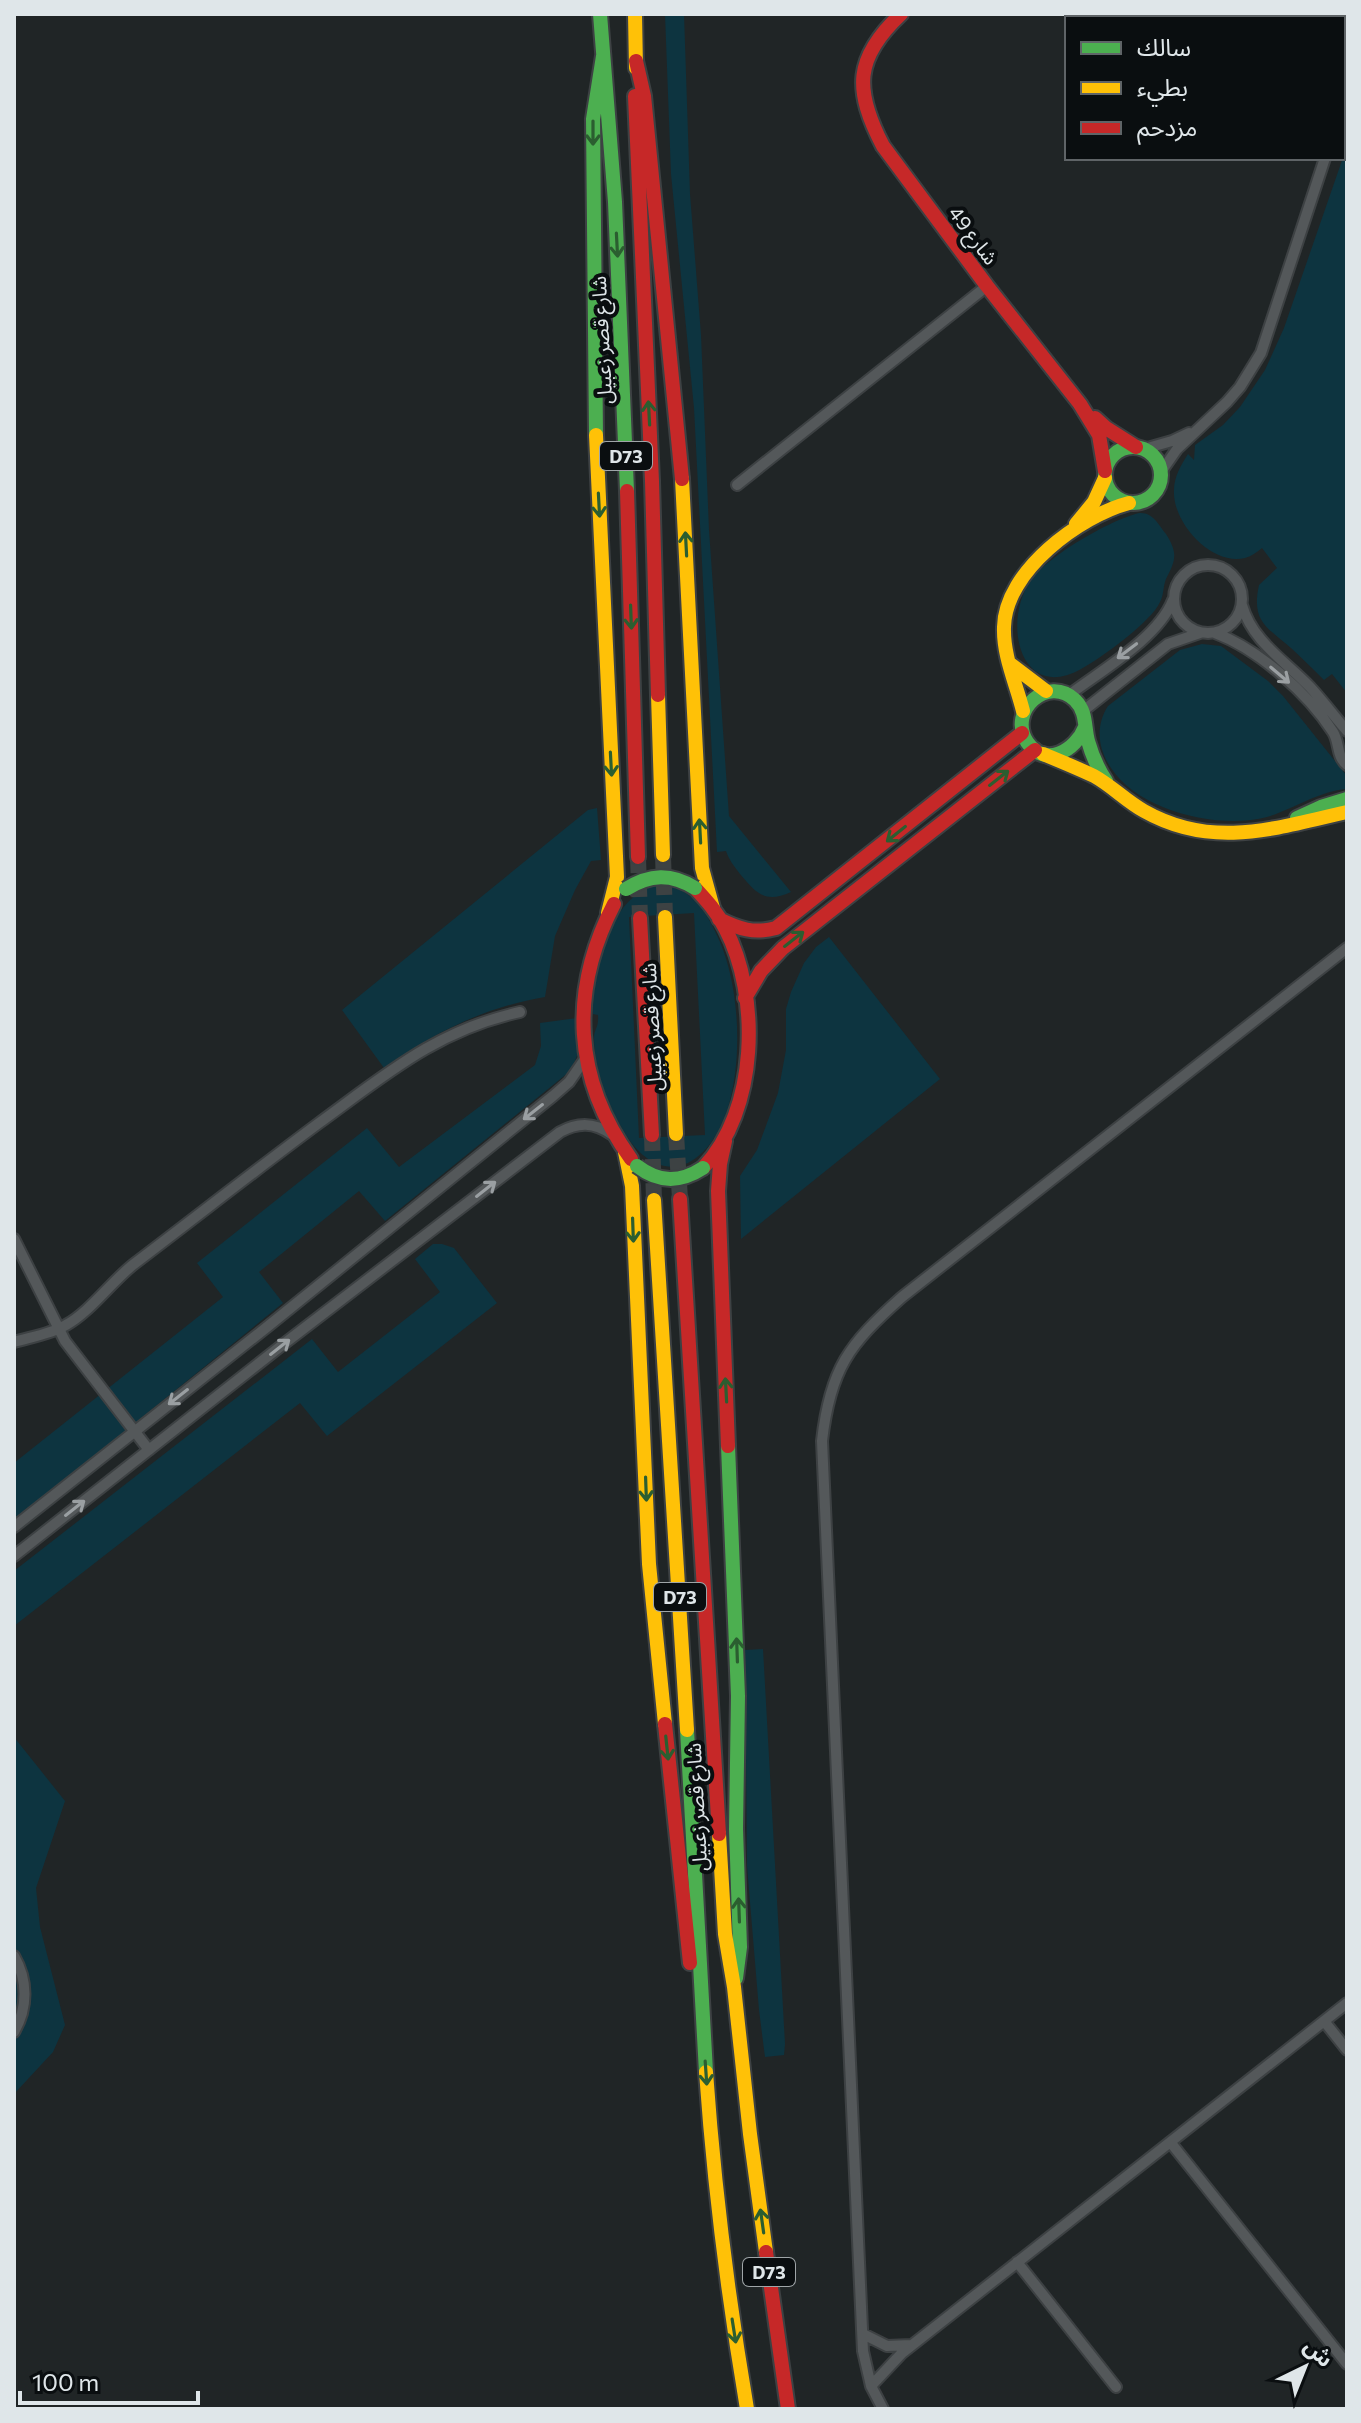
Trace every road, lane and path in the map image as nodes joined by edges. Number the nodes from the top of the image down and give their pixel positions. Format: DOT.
graph roads {
  1 [pos="600,14"];
  2 [pos="635,14"];
  3 [pos="901,14"];
  4 [pos="603,56"];
  5 [pos="636,61"];
  6 [pos="1324,160"];
  7 [pos="987,286"];
  8 [pos="1080,404"];
  9 [pos="1197,428"];
  10 [pos="1140,448"];
  11 [pos="1161,472"];
  12 [pos="1105,475"];
  13 [pos="737,485"];
  14 [pos="1129,503"];
  15 [pos="1066,537"];
  16 [pos="1174,598"];
  17 [pos="1242,603"];
  18 [pos="1202,633"];
  19 [pos="1215,633"];
  20 [pos="1009,662"];
  21 [pos="1046,691"];
  22 [pos="1069,695"];
  23 [pos="1023,711"];
  24 [pos="1083,711"];
  25 [pos="1085,727"];
  26 [pos="1347,731"];
  27 [pos="1022,733"];
  28 [pos="1039,752"];
  29 [pos="1347,765"];
  30 [pos="1111,787"];
  31 [pos="1347,799"];
  32 [pos="1347,812"];
  33 [pos="1279,828"];
  34 [pos="663,855"];
  35 [pos="638,857"];
  36 [pos="608,913"];
  37 [pos="716,913"];
  38 [pos="665,917"];
  39 [pos="640,918"];
  40 [pos="1347,948"];
  41 [pos="745,998"];
  42 [pos="520,1012"];
  43 [pos="587,1056"];
  44 [pos="676,1134"];
  45 [pos="652,1135"];
  46 [pos="725,1141"];
  47 [pos="621,1146"];
  48 [pos="680,1199"];
  49 [pos="654,1200"];
  50 [pos="14,1239"];
  51 [pos="58,1329"];
  52 [pos="14,1342"];
  53 [pos="134,1432"];
  54 [pos="149,1450"];
  55 [pos="14,1527"];
  56 [pos="14,1556"];
  57 [pos="14,1956"];
  58 [pos="734,1987"];
  59 [pos="701,1995"];
  60 [pos="1347,2003"];
  61 [pos="1324,2021"];
  62 [pos="14,2032"];
  63 [pos="1347,2050"];
  64 [pos="1171,2143"];
  65 [pos="1017,2262"];
  66 [pos="863,2334"];
  67 [pos="913,2344"];
  68 [pos="1347,2364"];
  69 [pos="871,2386"];
  70 [pos="1116,2387"];
  71 [pos="747,2409"];
  72 [pos="788,2409"];
  73 [pos="883,2409"];
  1 -- 4 [label="main road, شارع قصر زعبيل / D73"];
  2 -- 5 [label="main road, D73"];
  3 -- 7 [label="main road, شارع 49"];
  4 -- 35 [label="main road, شارع قصر زعبيل / D73, one-way"];
  4 -- 36 [label="main road, one-way"];
  34 -- 5 [label="main road, D73, one-way"];
  37 -- 5 [label="main road, one-way"];
  6 -- 9 [label="street"];
  7 -- 8 [label="main road, شارع 49"];
  7 -- 13 [label="street"];
  8 -- 10 [label="main road, شارع 49"];
  8 -- 12 [label="main road, شارع 49"];
  9 -- 10 [label="street"];
  9 -- 11 [label="street"];
  10 -- 11 [label="main road"];
  10 -- 12 [label="main road"];
  11 -- 14 [label="main road"];
  12 -- 14 [label="main road"];
  12 -- 15 [label="main road"];
  14 -- 15 [label="main road"];
  15 -- 20 [label="main road"];
  16 -- 17 [label="street"];
  16 -- 18 [label="street"];
  16 -- 22 [label="street, one-way"];
  17 -- 19 [label="street"];
  17 -- 26 [label="street"];
  18 -- 19 [label="street"];
  18 -- 24 [label="street"];
  19 -- 29 [label="street, one-way"];
  20 -- 21 [label="main road"];
  20 -- 23 [label="main road"];
  21 -- 22 [label="main road"];
  21 -- 23 [label="main road"];
  22 -- 24 [label="main road"];
  23 -- 27 [label="main road"];
  24 -- 25 [label="main road"];
  25 -- 28 [label="main road"];
  25 -- 30 [label="main road"];
  27 -- 28 [label="main road"];
  27 -- 37 [label="main road, one-way"];
  28 -- 30 [label="main road"];
  41 -- 28 [label="main road, one-way"];
  30 -- 33 [label="main road"];
  31 -- 33 [label="main road"];
  32 -- 33 [label="main road"];
  36 -- 37 [label="main road, bridge"];
  36 -- 43 [label="main road"];
  37 -- 41 [label="main road"];
  38 -- 44 [label="main road, شارع قصر زعبيل"];
  39 -- 45 [label="main road, شارع قصر زعبيل"];
  40 -- 66 [label="street"];
  41 -- 46 [label="main road"];
  42 -- 51 [label="street"];
  43 -- 47 [label="main road"];
  43 -- 53 [label="street, one-way"];
  46 -- 47 [label="main road, bridge"];
  58 -- 46 [label="main road, one-way"];
  54 -- 47 [label="street, one-way"];
  47 -- 59 [label="main road, one-way"];
  48 -- 58 [label="main road, شارع قصر زعبيل / D73"];
  49 -- 59 [label="main road, شارع قصر زعبيل / D73"];
  50 -- 51 [label="street"];
  51 -- 52 [label="street"];
  51 -- 53 [label="street"];
  53 -- 54 [label="street"];
  53 -- 55 [label="street"];
  56 -- 54 [label="street, one-way"];
  57 -- 62 [label="street"];
  72 -- 58 [label="main road, شارع قصر زعبيل / D73, one-way"];
  59 -- 71 [label="main road, شارع قصر زعبيل / D73, one-way"];
  60 -- 61 [label="street"];
  61 -- 63 [label="street"];
  61 -- 64 [label="street"];
  64 -- 65 [label="street"];
  64 -- 68 [label="street"];
  65 -- 67 [label="street"];
  65 -- 70 [label="street"];
  66 -- 67 [label="street"];
  66 -- 69 [label="street"];
  67 -- 69 [label="street"];
  69 -- 73 [label="street"];
}
